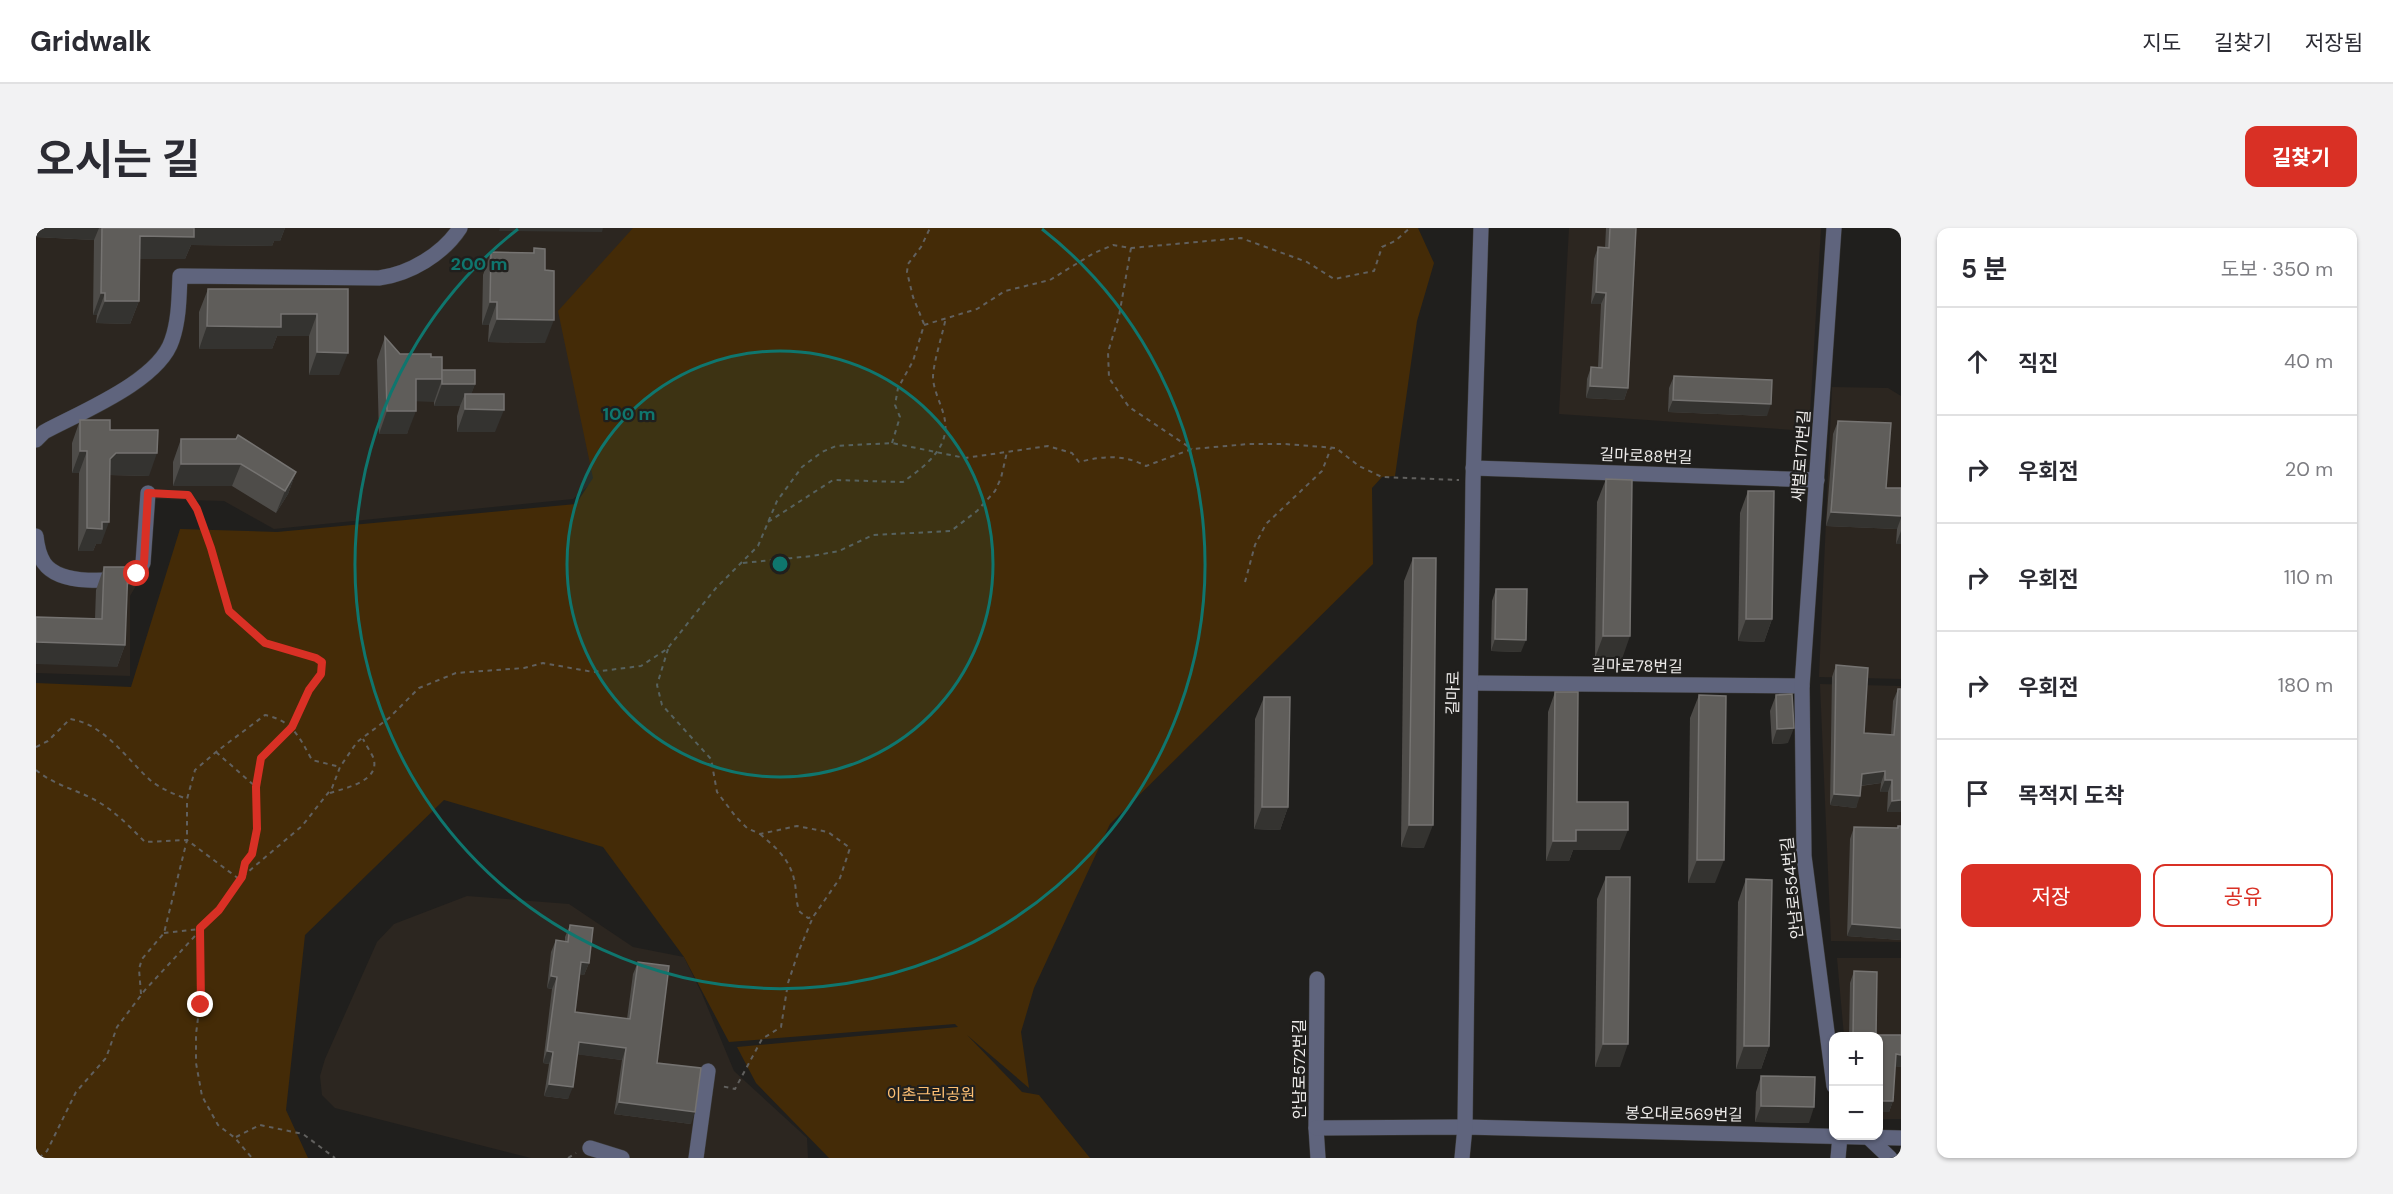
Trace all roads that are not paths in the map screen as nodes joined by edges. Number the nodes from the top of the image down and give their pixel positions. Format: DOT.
graph roads {
  1 [pos="460,228"];
  2 [pos="1481,228"];
  3 [pos="1834,228"];
  4 [pos="36,440"];
  5 [pos="1473,475"];
  6 [pos="1817,480"];
  7 [pos="148,493"];
  8 [pos="36,536"];
  9 [pos="1471,683"];
  10 [pos="1803,686"];
  11 [pos="1317,979"];
  12 [pos="1829,1054"];
  13 [pos="707,1077"];
  14 [pos="1465,1127"];
  15 [pos="1316,1128"];
  16 [pos="1829,1136"];
  17 [pos="1883,1137"];
  18 [pos="1901,1138"];
  19 [pos="1840,1140"];
  20 [pos="1871,1140"];
  21 [pos="590,1148"];
  22 [pos="622,1158"];
  23 [pos="696,1158"];
  24 [pos="1318,1158"];
  25 [pos="1462,1158"];
  26 [pos="1838,1158"];
  27 [pos="1890,1158"];
  1 -- 4 [label="street"];
  2 -- 5 [label="street, 길마로"];
  3 -- 6 [label="street, 새벌로171번길"];
  5 -- 6 [label="street, 길마로88번길"];
  5 -- 9 [label="street, 길마로"];
  6 -- 10 [label="street, 새벌로171번길"];
  7 -- 8 [label="street"];
  9 -- 10 [label="street, 길마로78번길"];
  9 -- 14 [label="street, 길마로"];
  10 -- 12 [label="street, 안남로554번길"];
  11 -- 15 [label="street, 안남로572번길"];
  13 -- 23 [label="street"];
  14 -- 15 [label="street, 봉오대로569번길"];
  14 -- 16 [label="street, 봉오대로569번길"];
  14 -- 25 [label="street, 길마로"];
  15 -- 24 [label="street, 안남로572번길"];
  17 -- 18 [label="street, 봉오대로569번길"];
  19 -- 26 [label="street"];
  20 -- 27 [label="street"];
  21 -- 22 [label="street"];
}
